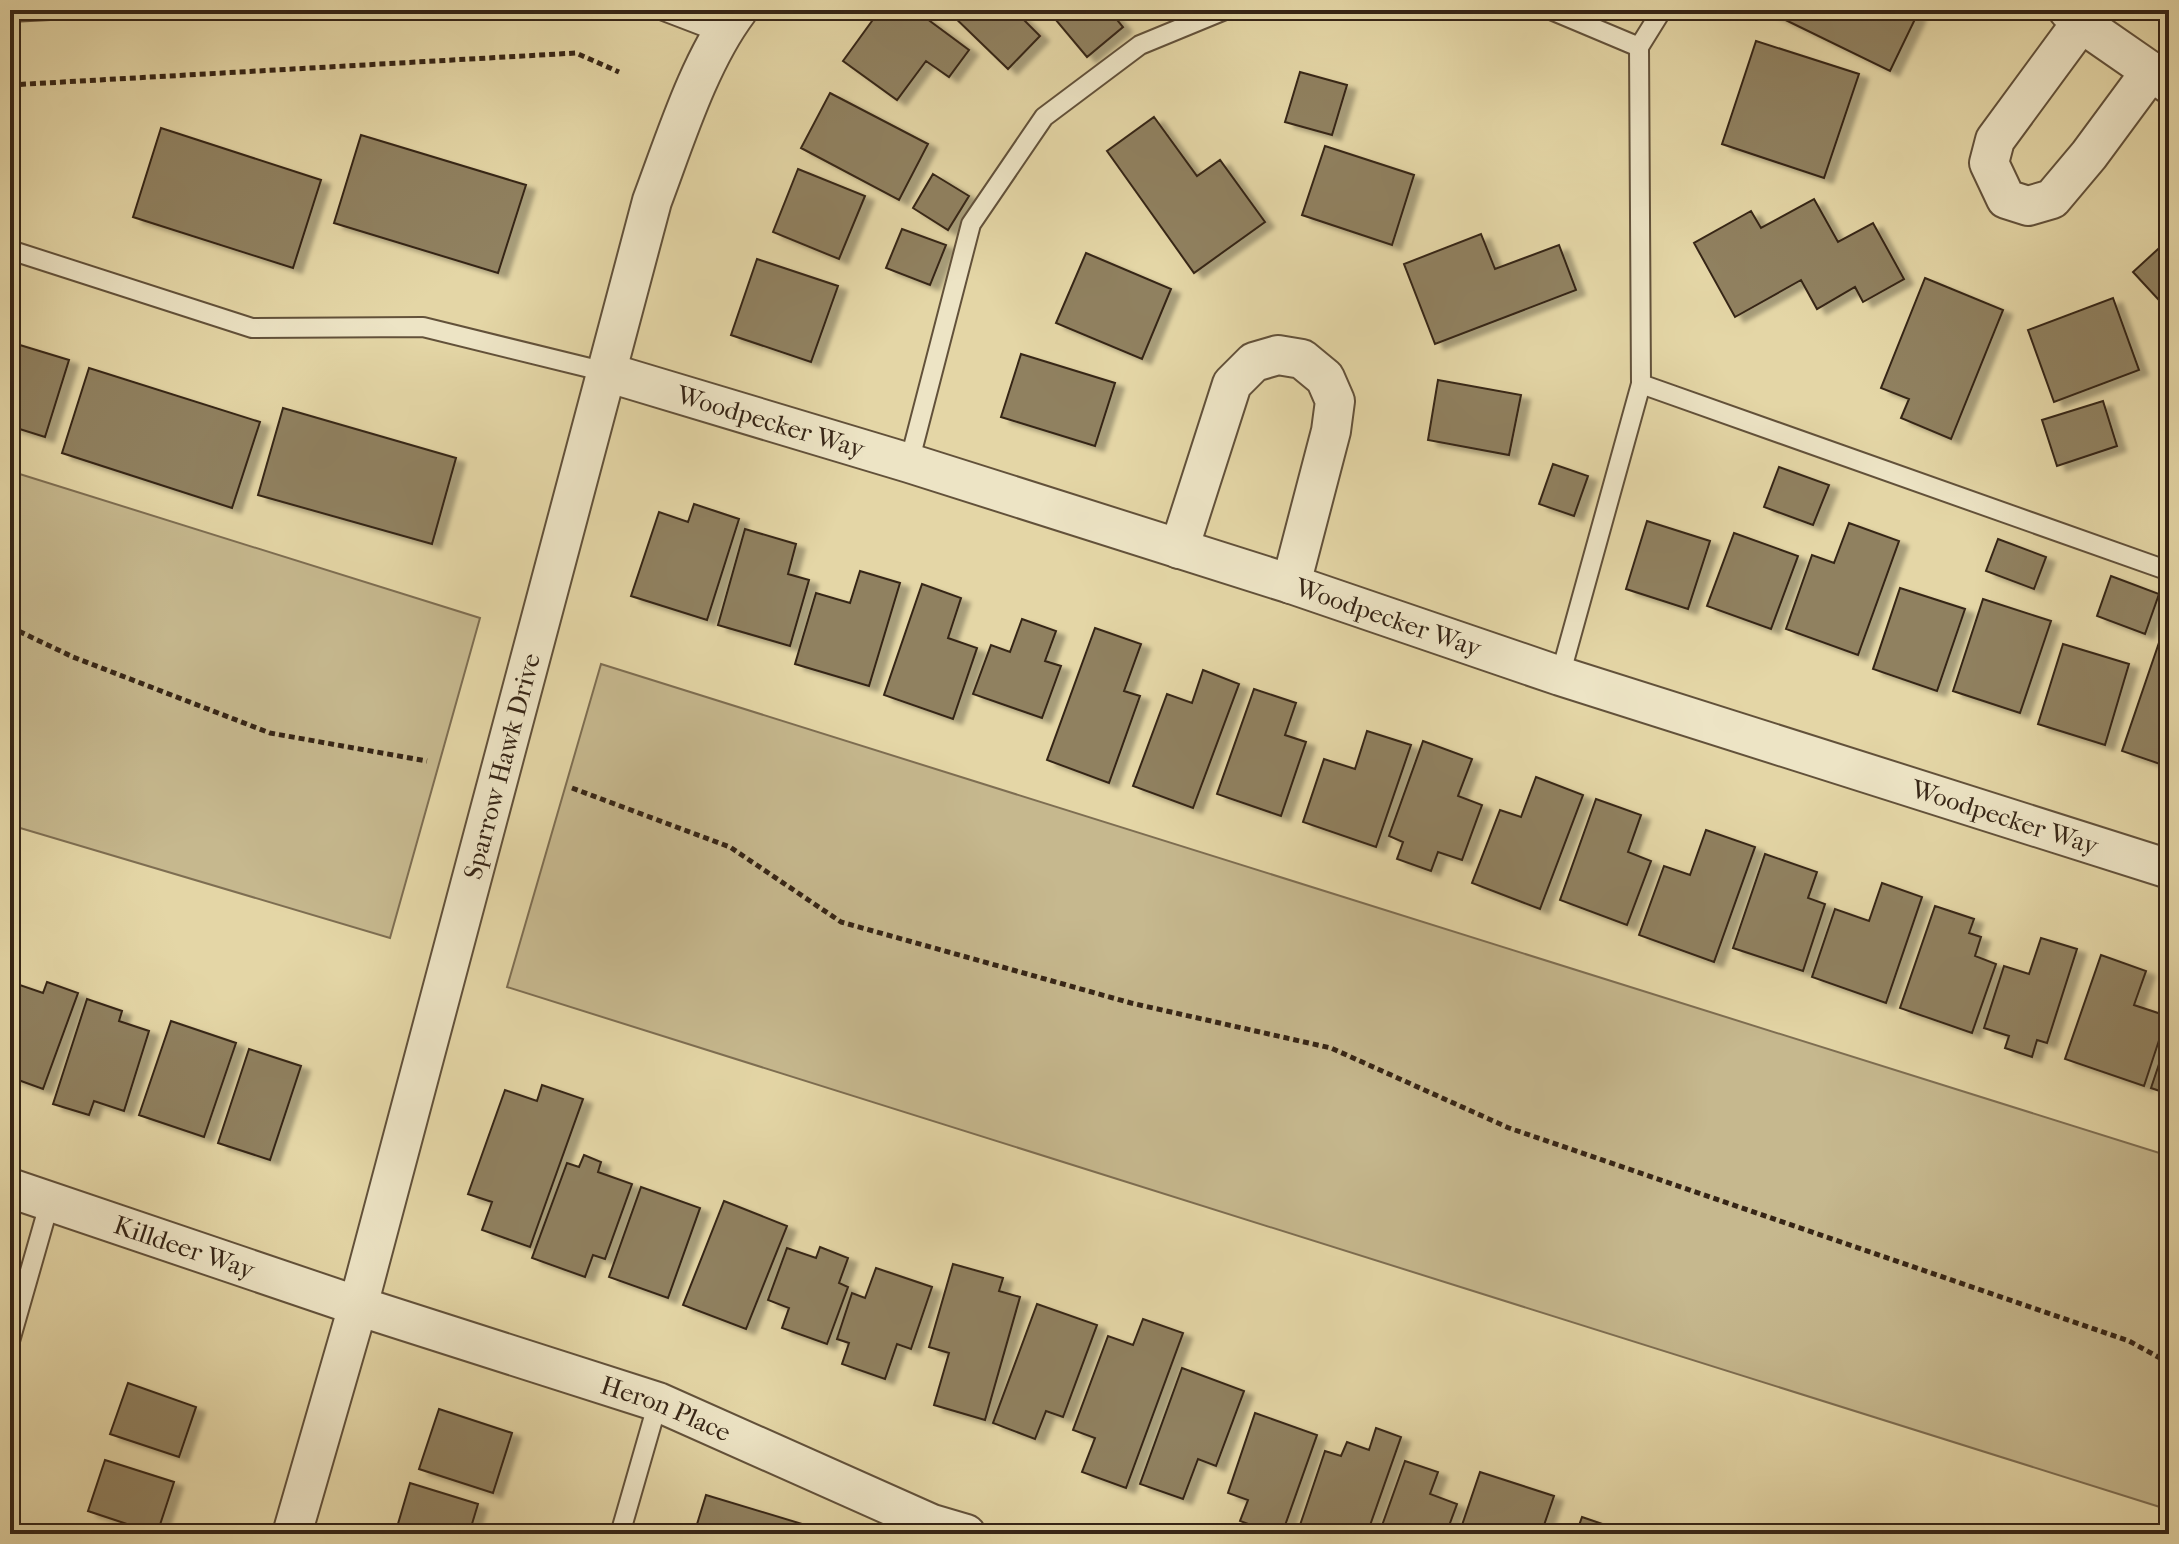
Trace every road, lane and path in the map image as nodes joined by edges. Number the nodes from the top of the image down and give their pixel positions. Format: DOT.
graph roads {
  1 [pos="50,10"];
  2 [pos="661,10"];
  3 [pos="1225,10"];
  4 [pos="1551,10"];
  5 [pos="1662,10"];
  6 [pos="10,12"];
  7 [pos="2074,17"];
  8 [pos="729,22"];
  9 [pos="1639,47"];
  10 [pos="619,72"];
  11 [pos="2160,78"];
  12 [pos="10,85"];
  13 [pos="10,250"];
  14 [pos="606,372"];
  15 [pos="1641,384"];
  16 [pos="909,463"];
  17 [pos="1179,549"];
  18 [pos="2169,571"];
  19 [pos="1291,584"];
  20 [pos="10,627"];
  21 [pos="1560,676"];
  22 [pos="427,761"];
  23 [pos="572,788"];
  24 [pos="2169,869"];
  25 [pos="10,1188"];
  26 [pos="50,1201"];
  27 [pos="358,1306"];
  28 [pos="10,1341"];
  29 [pos="2169,1363"];
  30 [pos="658,1402"];
  31 [pos="942,1531"];
  32 [pos="292,1534"];
  33 [pos="620,1534"];
  1 -- 6 [label="lane"];
  2 -- 8 [label="lane"];
  3 -- 16 [label="lane"];
  4 -- 9 [label="lane"];
  5 -- 9 [label="lane"];
  7 -- 11 [label="street"];
  7 -- 11 [label="street"];
  8 -- 14 [label="street, Sparrow Hawk Drive"];
  9 -- 15 [label="lane"];
  10 -- 12 [label="path"];
  13 -- 14 [label="lane"];
  14 -- 16 [label="street, Woodpecker Way"];
  14 -- 27 [label="street, Sparrow Hawk Drive"];
  15 -- 18 [label="lane"];
  15 -- 21 [label="lane"];
  16 -- 17 [label="street, Woodpecker Way"];
  17 -- 19 [label="street, Woodpecker Way"];
  17 -- 19 [label="street"];
  19 -- 21 [label="street, Woodpecker Way"];
  20 -- 22 [label="path"];
  21 -- 24 [label="street, Woodpecker Way"];
  23 -- 29 [label="path"];
  25 -- 26 [label="street, Killdeer Way"];
  26 -- 27 [label="street, Killdeer Way"];
  26 -- 28 [label="lane"];
  27 -- 30 [label="street, Heron Place"];
  27 -- 32 [label="street, Sparrow Hawk Drive"];
  30 -- 31 [label="street, Heron Place"];
  30 -- 33 [label="lane"];
}
